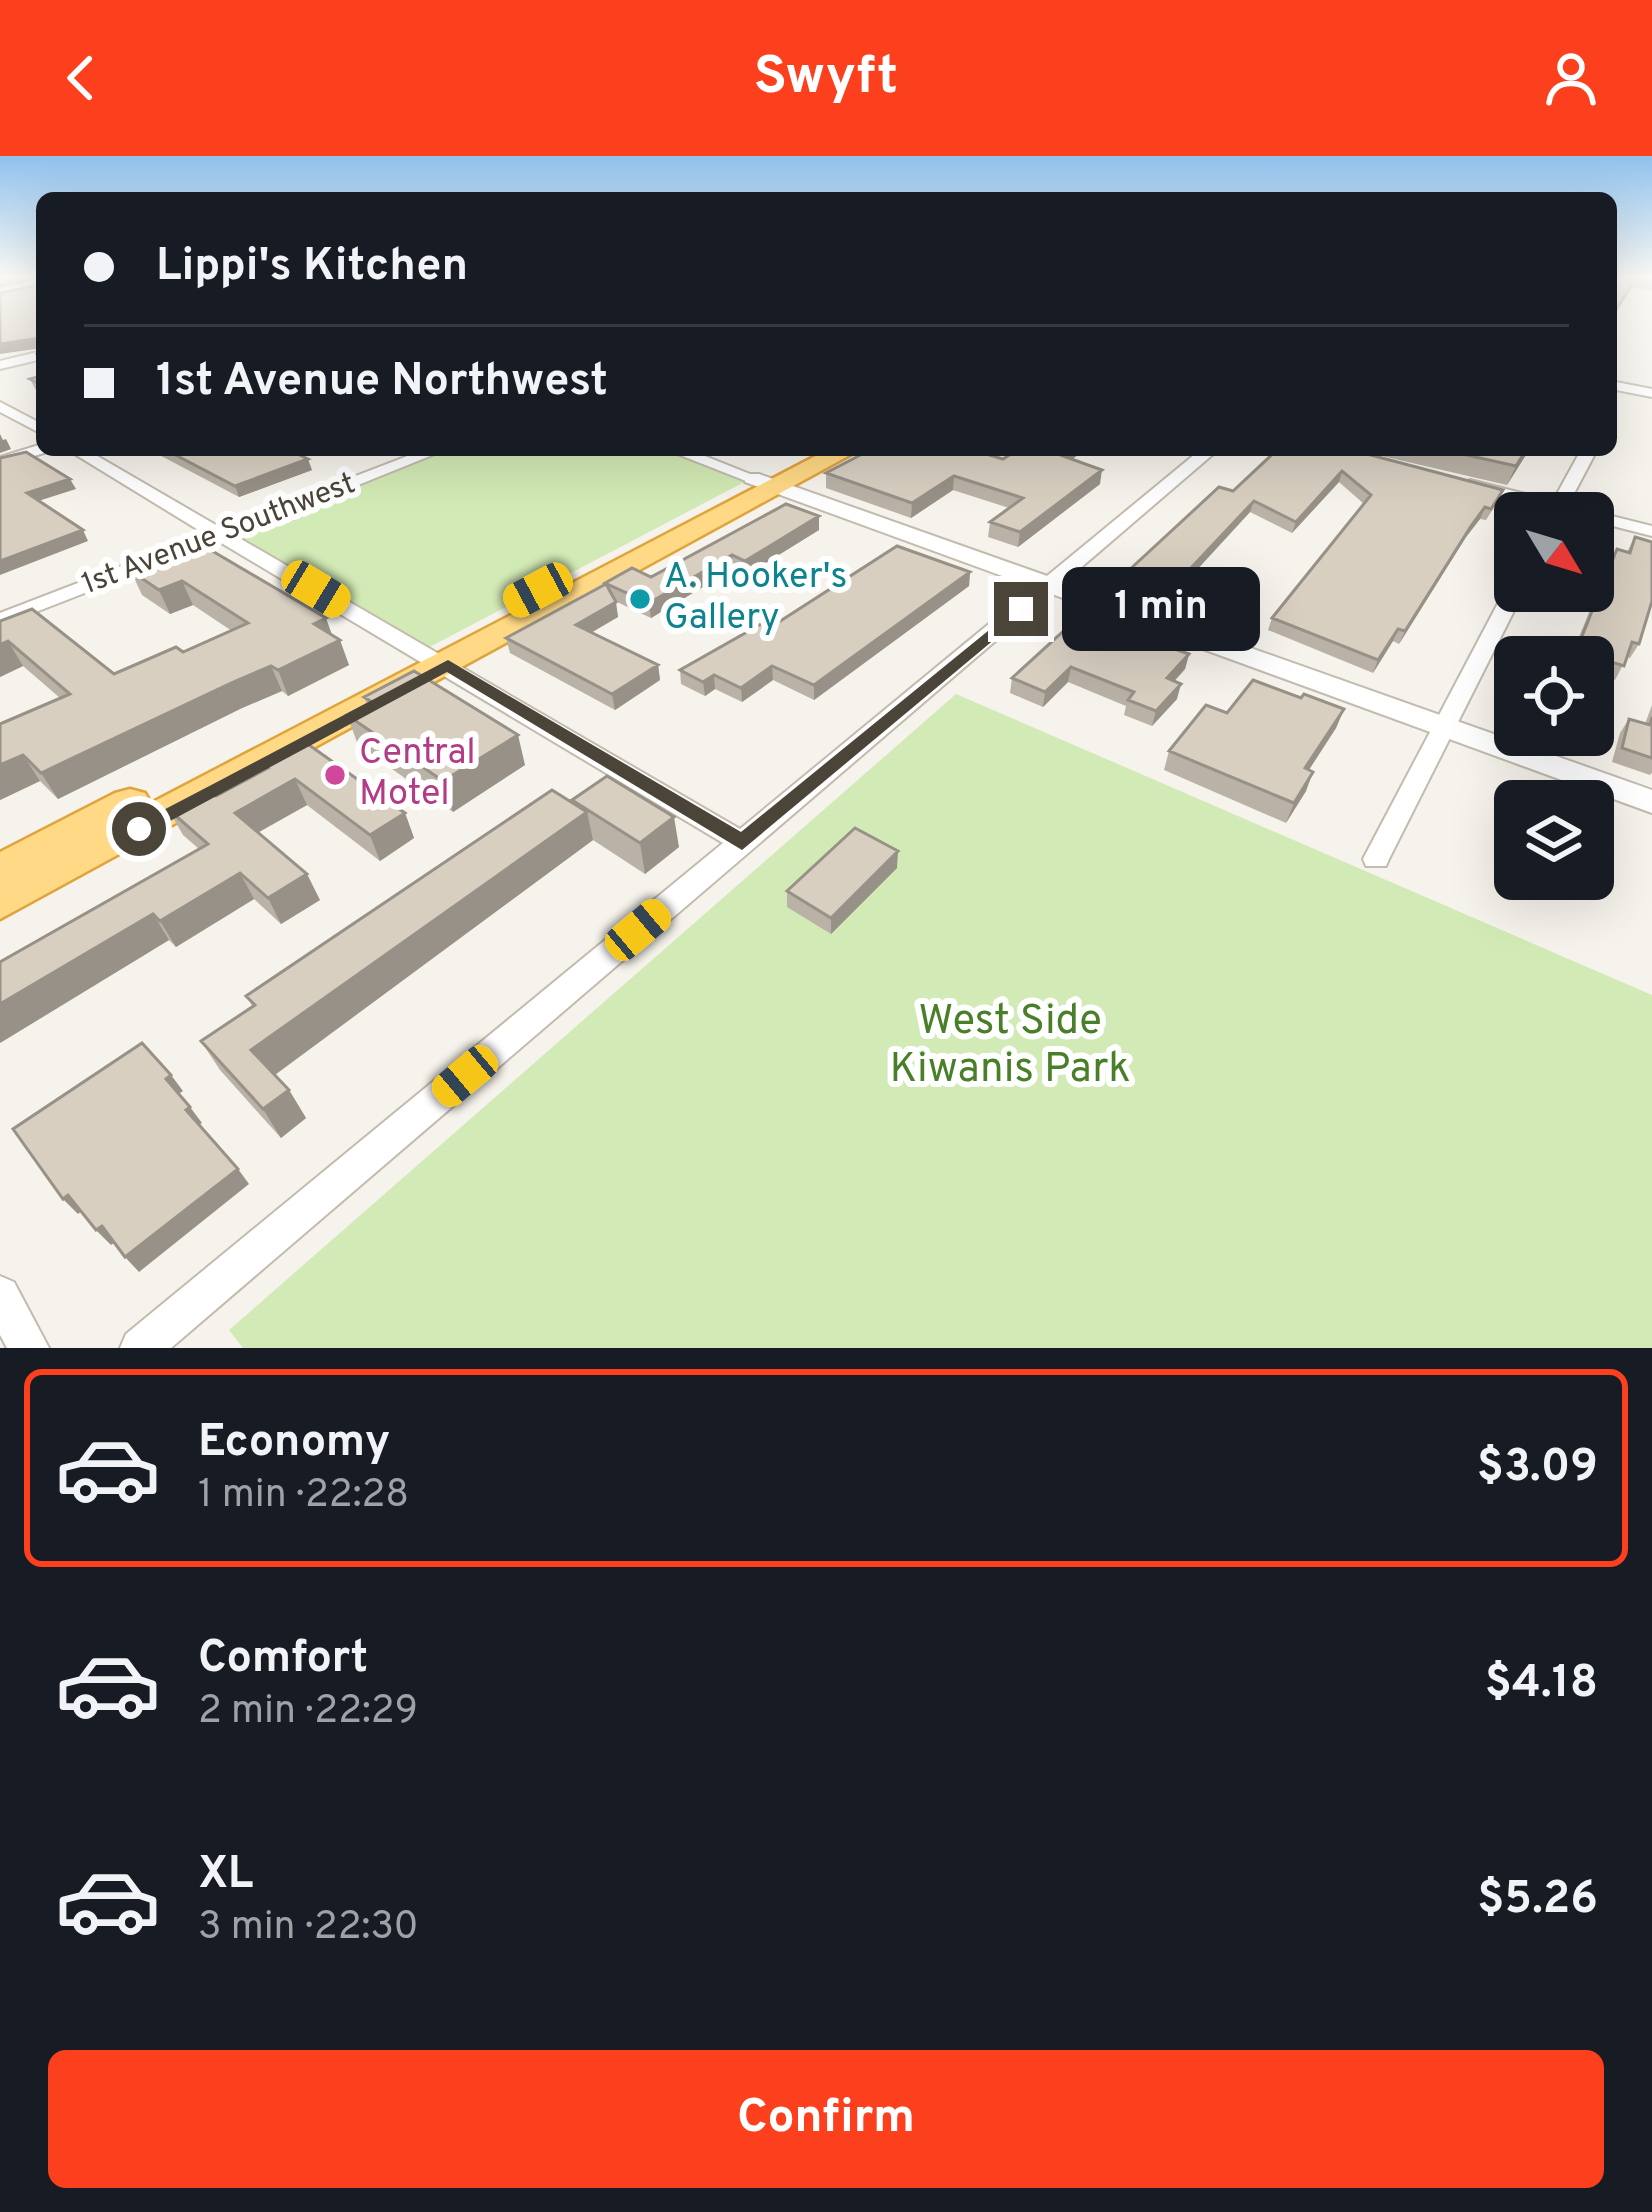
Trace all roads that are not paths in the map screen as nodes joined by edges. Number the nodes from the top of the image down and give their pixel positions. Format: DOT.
graph roads {
  1 [pos="36,356"];
  2 [pos="0,365"];
  3 [pos="1617,386"];
  4 [pos="1652,393"];
  5 [pos="0,406"];
  6 [pos="36,427"];
  7 [pos="36,451"];
  8 [pos="86,456"];
  9 [pos="422,456"];
  10 [pos="691,456"];
  11 [pos="798,456"];
  12 [pos="831,456"];
  13 [pos="1203,456"];
  14 [pos="1585,456"];
  15 [pos="0,462"];
  16 [pos="1453,481"];
  17 [pos="765,483"];
  18 [pos="1494,492"];
  19 [pos="1566,492"];
  20 [pos="1614,521"];
  21 [pos="1652,531"];
  22 [pos="221,534"];
  23 [pos="1049,585"];
  24 [pos="1503,612"];
  25 [pos="0,620"];
  26 [pos="435,658"];
  27 [pos="1443,727"];
  28 [pos="1652,802"];
  29 [pos="742,842"];
  30 [pos="1376,859"];
  31 [pos="0,871"];
  32 [pos="0,902"];
  33 [pos="0,1296"];
  34 [pos="151,1344"];
  35 [pos="29,1348"];
  1 -- 2 [label="street"];
  3 -- 4 [label="street"];
  5 -- 6 [label="street"];
  7 -- 15 [label="street"];
  8 -- 22 [label="street"];
  9 -- 22 [label="street, 1st Avenue Southwest"];
  10 -- 17 [label="street"];
  11 -- 17 [label="highway"];
  12 -- 17 [label="highway"];
  13 -- 23 [label="street"];
  14 -- 19 [label="street"];
  16 -- 18 [label="street"];
  17 -- 23 [label="street"];
  17 -- 26 [label="highway"];
  20 -- 21 [label="street"];
  22 -- 25 [label="street, 1st Avenue Southwest"];
  22 -- 26 [label="street"];
  23 -- 27 [label="street"];
  23 -- 29 [label="street"];
  24 -- 27 [label="street"];
  26 -- 29 [label="street"];
  26 -- 31 [label="highway"];
  26 -- 32 [label="highway"];
  27 -- 28 [label="street"];
  27 -- 30 [label="street"];
  29 -- 34 [label="street"];
  33 -- 35 [label="street"];
}
